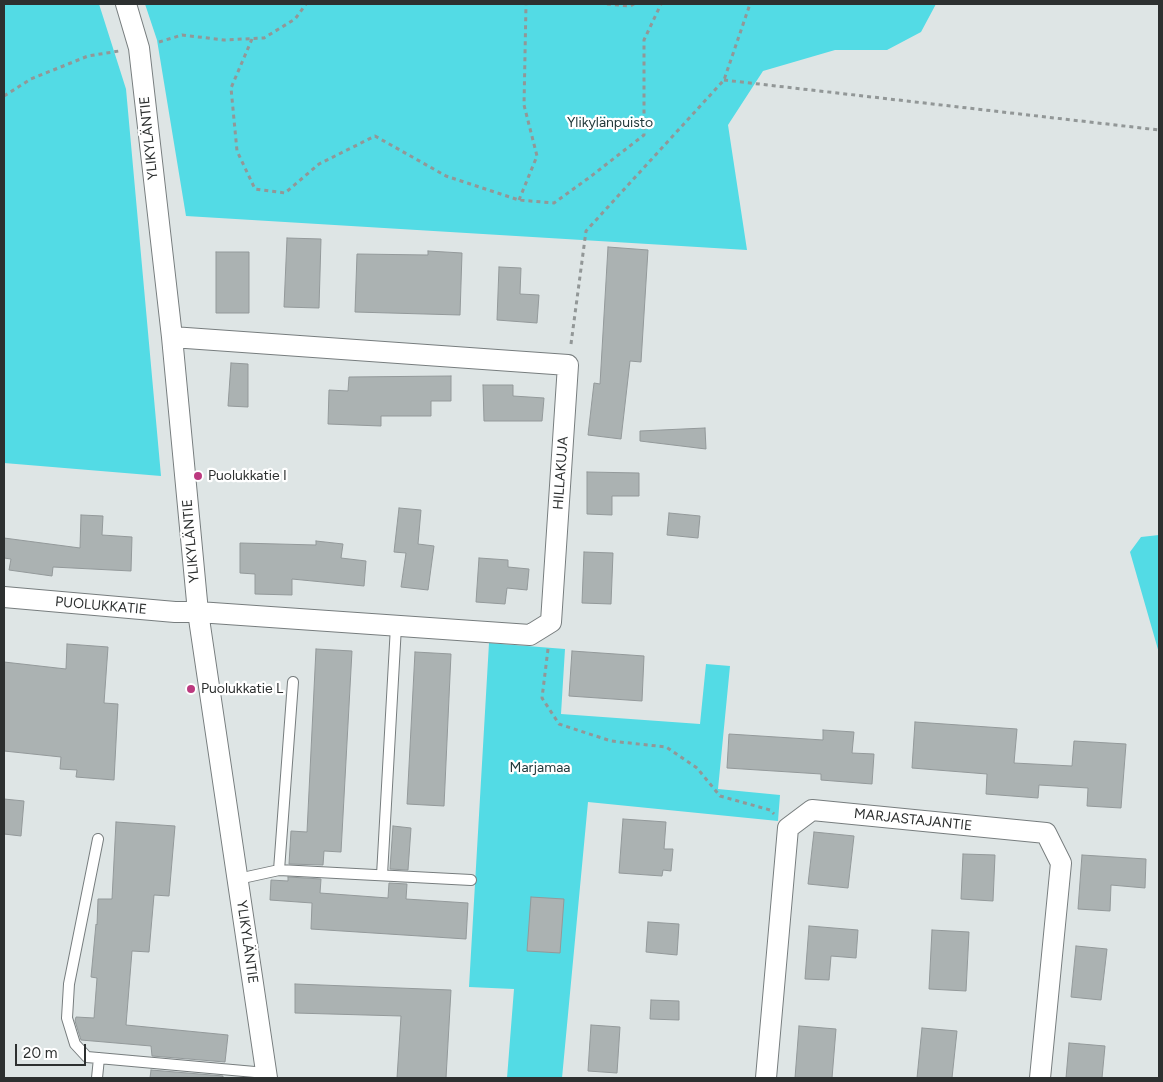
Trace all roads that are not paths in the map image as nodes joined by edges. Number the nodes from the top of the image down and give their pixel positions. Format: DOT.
graph roads {
  1 [pos="126,4"];
  2 [pos="172,337"];
  3 [pos="4,597"];
  4 [pos="198,612"];
  5 [pos="396,626"];
  6 [pos="293,682"];
  7 [pos="98,839"];
  8 [pos="280,870"];
  9 [pos="382,875"];
  10 [pos="238,879"];
  11 [pos="471,880"];
  12 [pos="99,1058"];
  13 [pos="266,1076"];
  14 [pos="97,1078"];
  15 [pos="766,1078"];
  16 [pos="1040,1078"];
  1 -- 2 [label="street, YLIKYLÄNTIE"];
  2 -- 4 [label="street, YLIKYLÄNTIE"];
  2 -- 5 [label="street, HILLAKUJA"];
  3 -- 4 [label="street, PUOLUKKATIE"];
  4 -- 5 [label="street"];
  4 -- 10 [label="street, YLIKYLÄNTIE"];
  5 -- 9 [label="lane"];
  6 -- 8 [label="lane"];
  7 -- 12 [label="lane"];
  8 -- 9 [label="lane"];
  8 -- 10 [label="lane"];
  9 -- 11 [label="lane"];
  10 -- 13 [label="street, YLIKYLÄNTIE"];
  12 -- 13 [label="lane"];
  12 -- 14 [label="lane"];
  15 -- 16 [label="street, MARJASTAJANTIE"];
}
